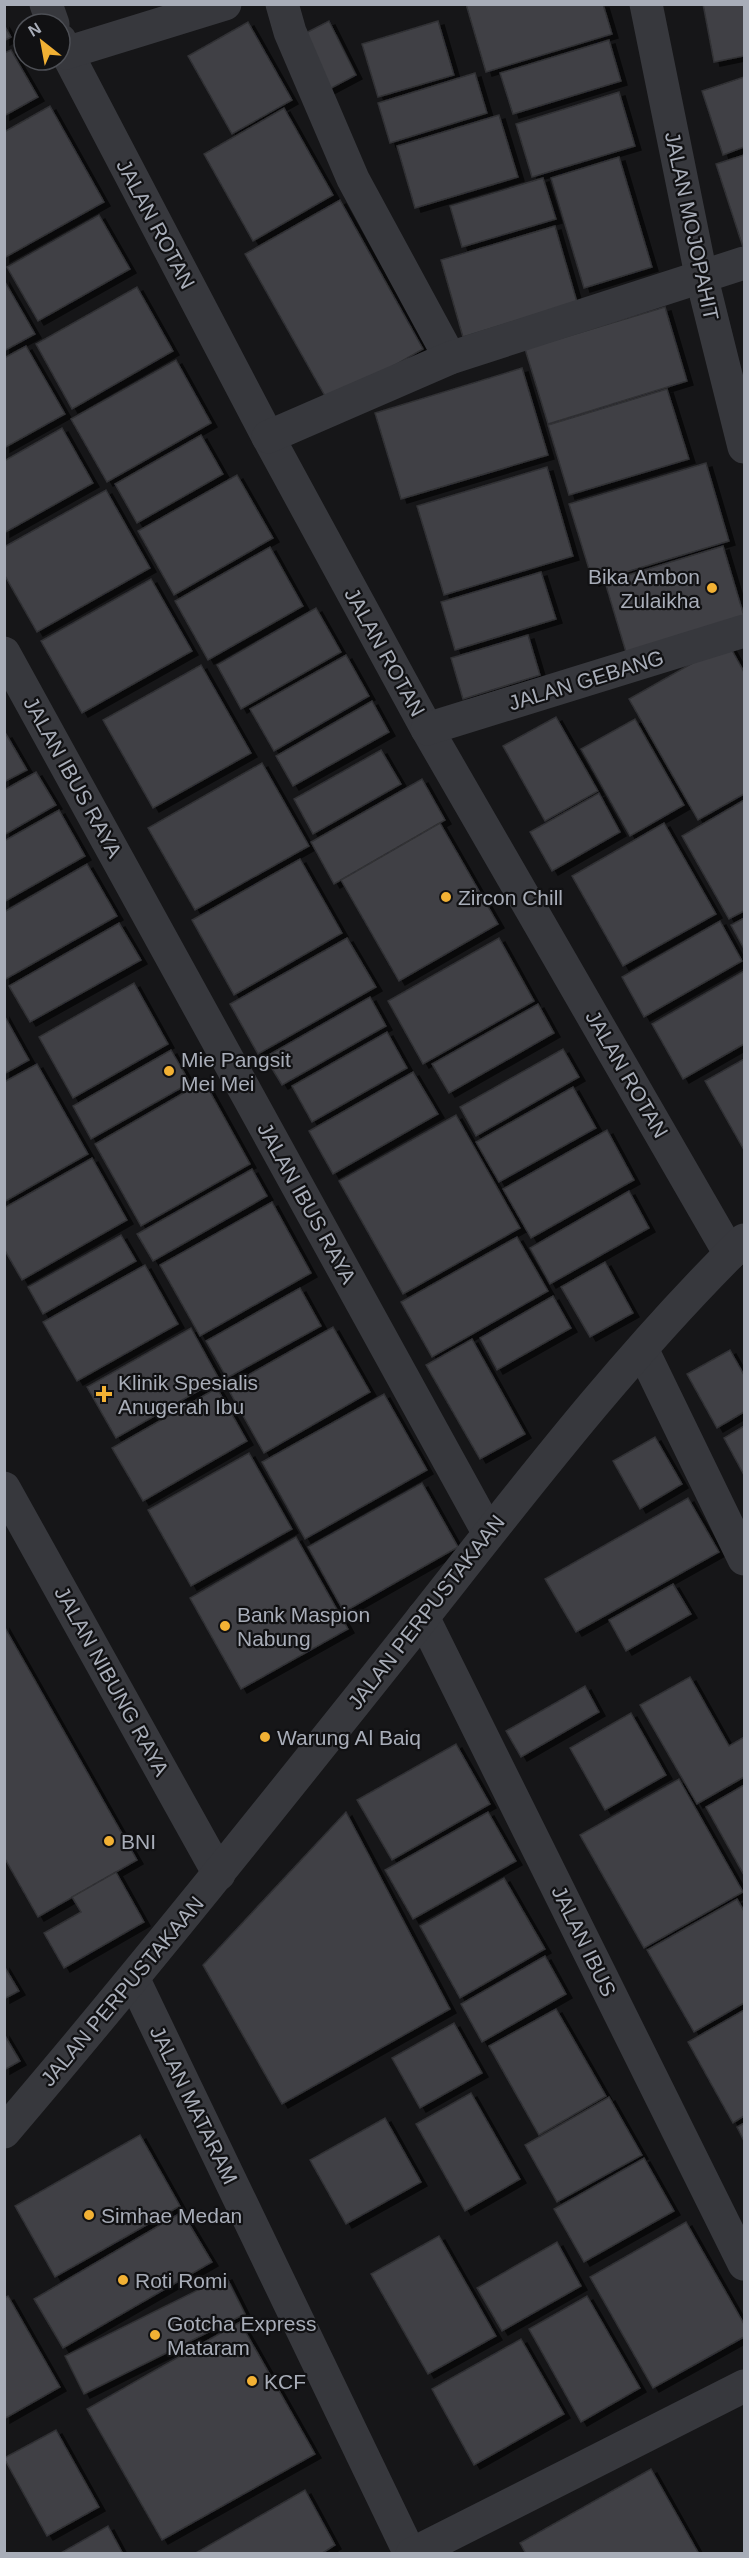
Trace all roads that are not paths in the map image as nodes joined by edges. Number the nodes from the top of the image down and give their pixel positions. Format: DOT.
graph roads {
  1 [pos="225,4"];
  2 [pos="282,4"];
  3 [pos="646,4"];
  4 [pos="72,45"];
  5 [pos="72,64"];
  6 [pos="744,263"];
  7 [pos="701,275"];
  8 [pos="450,358"];
  9 [pos="268,436"];
  10 [pos="744,447"];
  11 [pos="744,632"];
  12 [pos="4,653"];
  13 [pos="427,729"];
  14 [pos="737,1247"];
  15 [pos="642,1349"];
  16 [pos="4,1488"];
  17 [pos="488,1532"];
  18 [pos="744,1558"];
  19 [pos="423,1617"];
  20 [pos="219,1874"];
  21 [pos="134,1980"];
  22 [pos="4,2132"];
  23 [pos="744,2264"];
  24 [pos="744,2386"];
  25 [pos="411,2553"];
  1 -- 4 [label="street"];
  2 -- 8 [label="street"];
  3 -- 7 [label="street, JALAN MOJOPAHIT"];
  5 -- 9 [label="street, JALAN ROTAN"];
  6 -- 7 [label="street"];
  7 -- 8 [label="street"];
  7 -- 10 [label="street, JALAN MOJOPAHIT"];
  8 -- 9 [label="street"];
  9 -- 13 [label="street, JALAN ROTAN"];
  11 -- 13 [label="street, JALAN GEBANG"];
  12 -- 17 [label="street, JALAN IBUS RAYA"];
  13 -- 14 [label="street, JALAN ROTAN"];
  14 -- 15 [label="street, JALAN PERPUSTAKAAN"];
  15 -- 17 [label="street, JALAN PERPUSTAKAAN"];
  15 -- 18 [label="street"];
  16 -- 20 [label="street, JALAN NIBUNG RAYA"];
  17 -- 19 [label="street, JALAN PERPUSTAKAAN"];
  19 -- 20 [label="street, JALAN PERPUSTAKAAN"];
  19 -- 23 [label="street, JALAN IBUS"];
  20 -- 21 [label="street, JALAN PERPUSTAKAAN"];
  21 -- 22 [label="street, JALAN PERPUSTAKAAN"];
  21 -- 25 [label="street, JALAN MATARAM"];
  24 -- 25 [label="street"];
}
